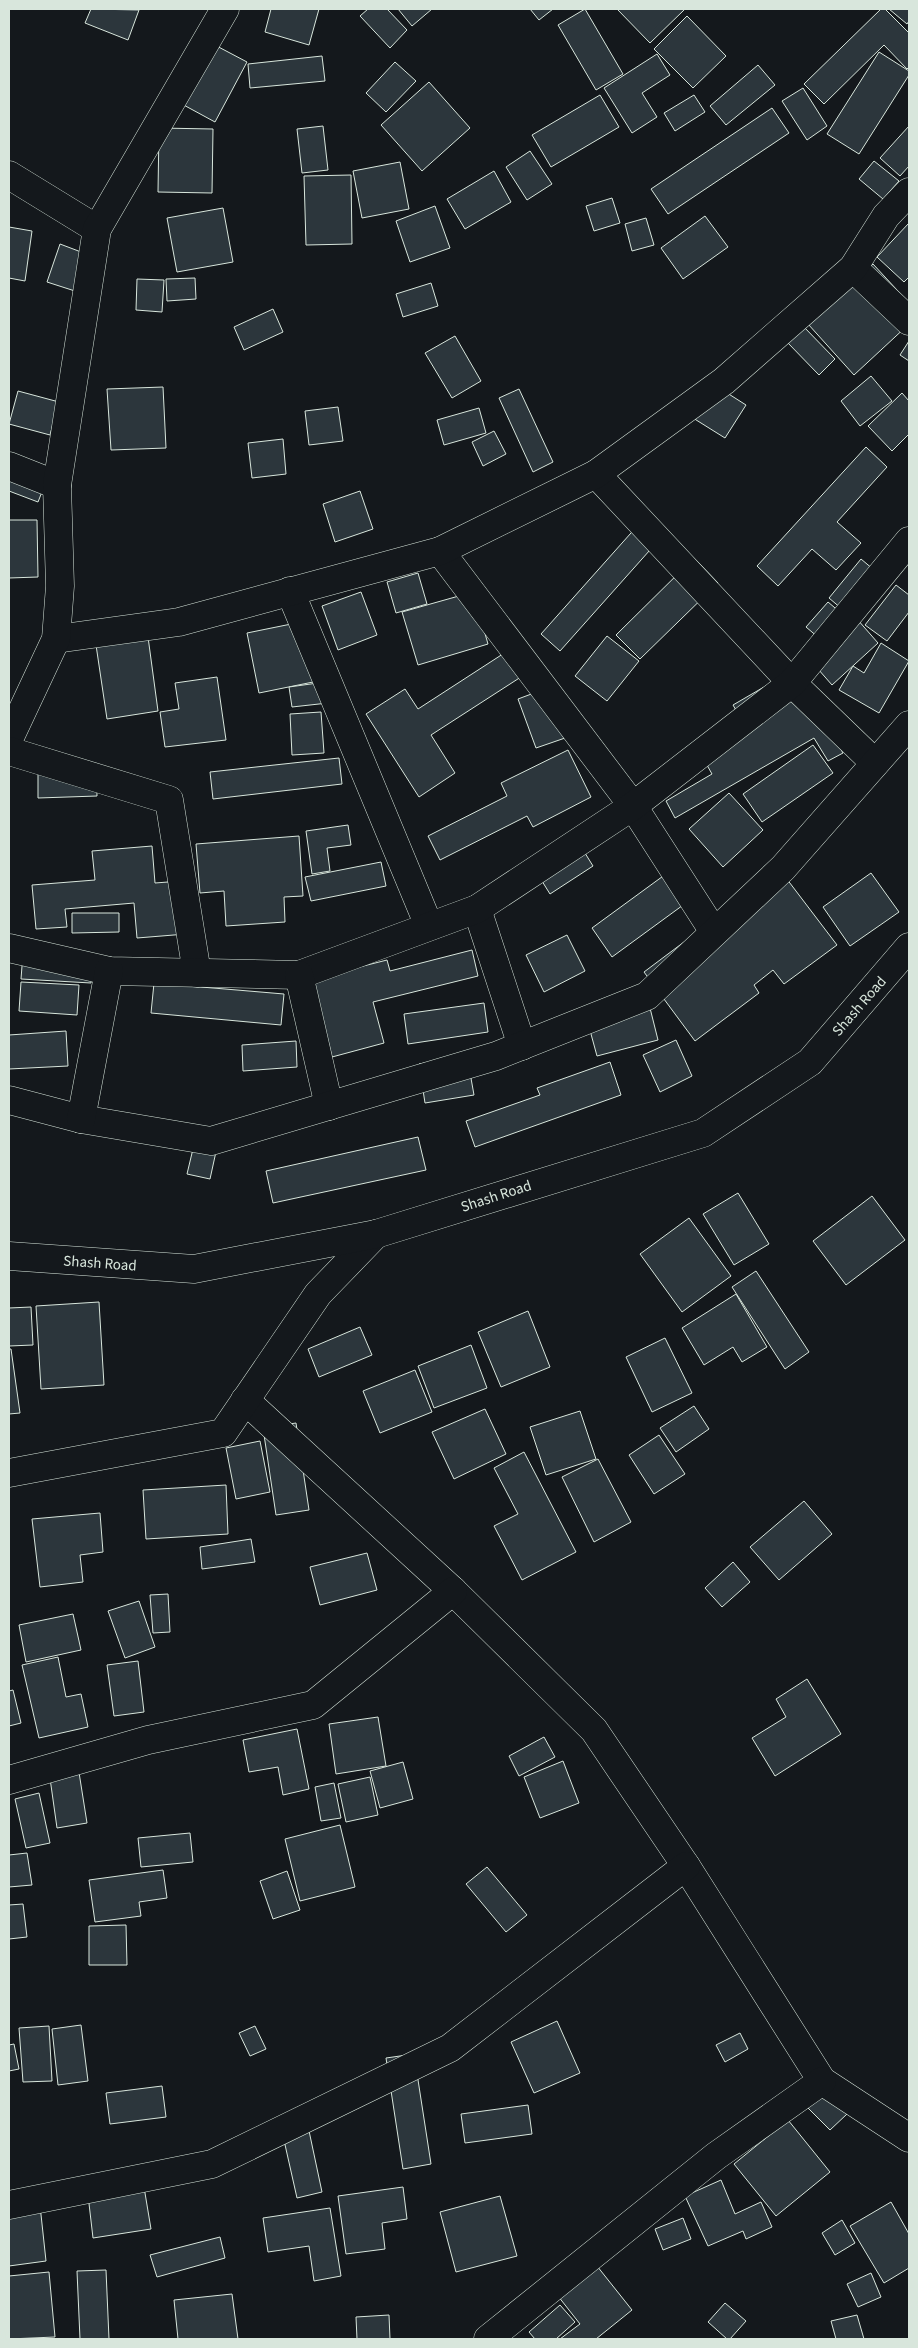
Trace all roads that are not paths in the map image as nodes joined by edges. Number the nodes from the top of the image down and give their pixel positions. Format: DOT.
graph roads {
  1 [pos="225,9"];
  2 [pos="9,175"];
  3 [pos="909,192"];
  4 [pos="97,229"];
  5 [pos="853,268"];
  6 [pos="909,321"];
  7 [pos="9,466"];
  8 [pos="596,474"];
  9 [pos="57,486"];
  10 [pos="909,541"];
  11 [pos="440,551"];
  12 [pos="290,591"];
  13 [pos="56,640"];
  14 [pos="792,683"];
  15 [pos="909,725"];
  16 [pos="9,739"];
  17 [pos="9,751"];
  18 [pos="875,763"];
  19 [pos="633,806"];
  20 [pos="477,909"];
  21 [pos="429,926"];
  22 [pos="714,932"];
  23 [pos="9,948"];
  24 [pos="909,948"];
  25 [pos="109,971"];
  26 [pos="197,973"];
  27 [pos="298,976"];
  28 [pos="522,1046"];
  29 [pos="9,1100"];
  30 [pos="329,1106"];
  31 [pos="82,1119"];
  32 [pos="376,1234"];
  33 [pos="9,1256"];
  34 [pos="245,1400"];
  35 [pos="9,1473"];
  36 [pos="452,1591"];
  37 [pos="9,1780"];
  38 [pos="686,1866"];
  39 [pos="822,2081"];
  40 [pos="909,2138"];
  41 [pos="9,2205"];
  42 [pos="488,2339"];
  1 -- 4 [label="street"];
  2 -- 4 [label="street"];
  3 -- 5 [label="street"];
  4 -- 9 [label="street"];
  5 -- 6 [label="street"];
  5 -- 8 [label="street"];
  7 -- 9 [label="street"];
  8 -- 11 [label="street"];
  8 -- 14 [label="street"];
  9 -- 13 [label="street"];
  10 -- 14 [label="street"];
  11 -- 12 [label="street"];
  11 -- 19 [label="street"];
  12 -- 13 [label="street"];
  12 -- 21 [label="street"];
  13 -- 16 [label="street"];
  14 -- 18 [label="street"];
  14 -- 19 [label="street"];
  15 -- 18 [label="street"];
  17 -- 26 [label="street"];
  18 -- 22 [label="street"];
  19 -- 20 [label="street"];
  19 -- 22 [label="street"];
  20 -- 21 [label="street"];
  20 -- 28 [label="street"];
  21 -- 27 [label="street"];
  22 -- 28 [label="street"];
  23 -- 25 [label="street"];
  24 -- 32 [label="street, Shash Road"];
  25 -- 26 [label="street"];
  25 -- 31 [label="street"];
  26 -- 27 [label="street"];
  27 -- 30 [label="street"];
  28 -- 30 [label="street"];
  29 -- 31 [label="street"];
  30 -- 31 [label="street"];
  32 -- 33 [label="street, Shash Road"];
  32 -- 34 [label="street"];
  34 -- 35 [label="street"];
  34 -- 36 [label="street"];
  36 -- 37 [label="street"];
  36 -- 38 [label="street"];
  38 -- 39 [label="street"];
  38 -- 41 [label="street"];
  39 -- 40 [label="street"];
  39 -- 42 [label="street"];
}
